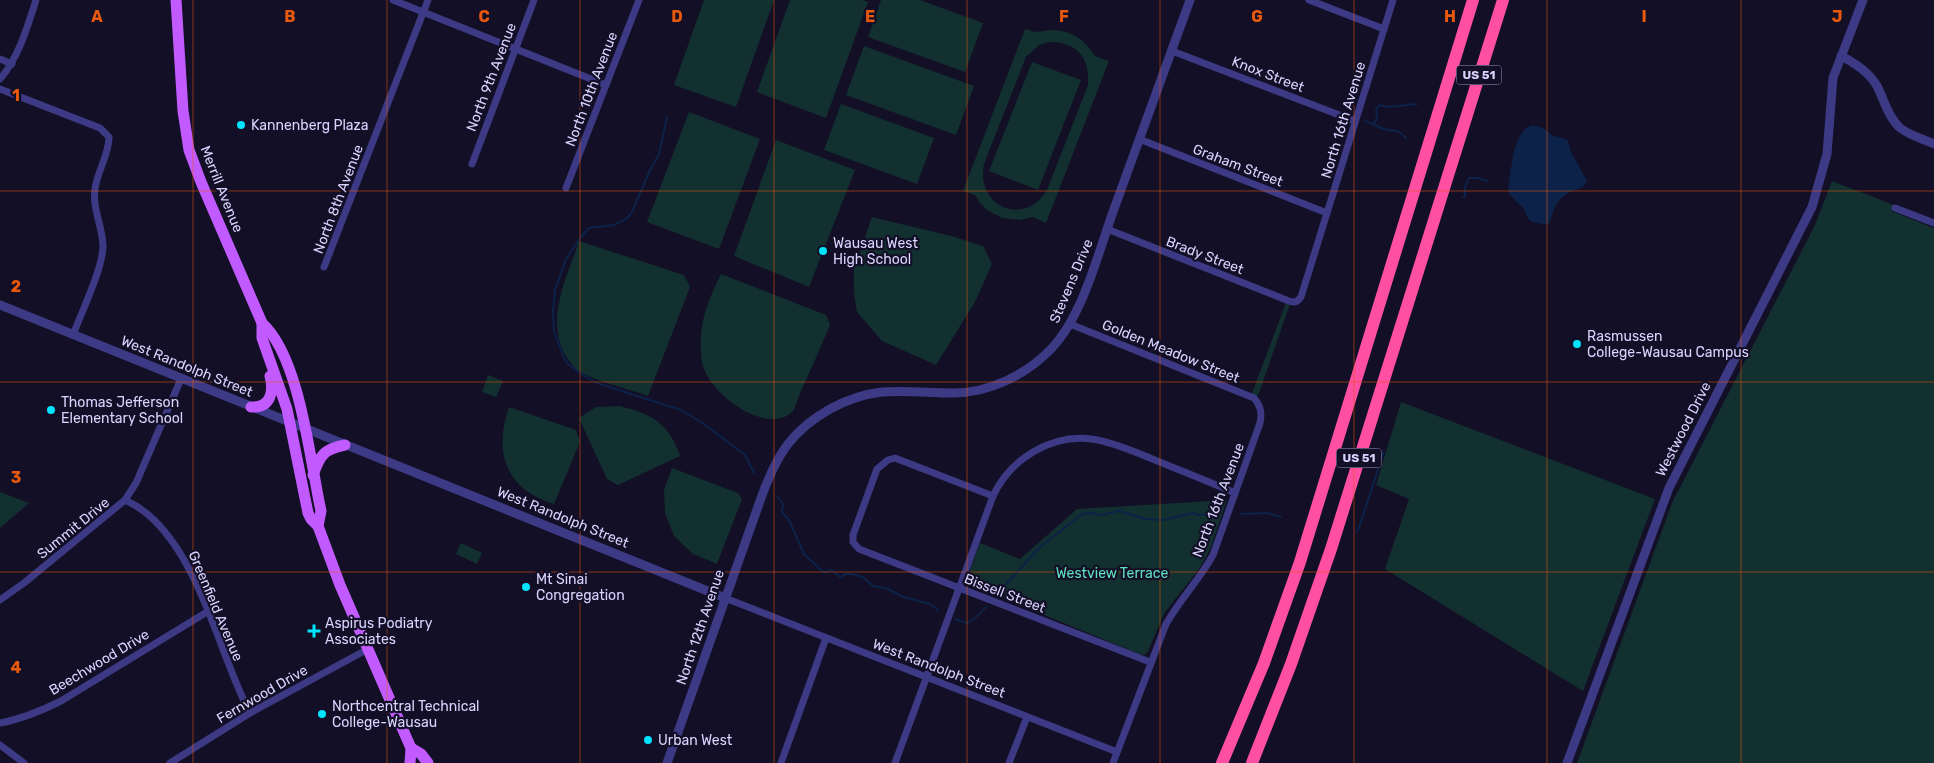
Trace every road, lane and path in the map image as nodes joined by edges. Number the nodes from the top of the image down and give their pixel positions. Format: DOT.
graph roads {
  1 [pos="36,0"];
  2 [pos="176,0"];
  3 [pos="393,0"];
  4 [pos="428,0"];
  5 [pos="534,0"];
  6 [pos="639,0"];
  7 [pos="1190,0"];
  8 [pos="1309,0"];
  9 [pos="1393,0"];
  10 [pos="1473,0"];
  11 [pos="1503,0"];
  12 [pos="1863,0"];
  13 [pos="424,12"];
  14 [pos="1384,29"];
  15 [pos="515,49"];
  16 [pos="1172,51"];
  17 [pos="1841,56"];
  18 [pos="0,59"];
  19 [pos="12,64"];
  20 [pos="0,80"];
  21 [pos="606,84"];
  22 [pos="0,89"];
  23 [pos="1355,121"];
  24 [pos="1139,139"];
  25 [pos="1934,144"];
  26 [pos="472,164"];
  27 [pos="566,188"];
  28 [pos="1895,208"];
  29 [pos="1327,213"];
  30 [pos="1934,223"];
  31 [pos="1107,229"];
  32 [pos="324,267"];
  33 [pos="1295,302"];
  34 [pos="0,305"];
  35 [pos="262,323"];
  36 [pos="1070,324"];
  37 [pos="73,335"];
  38 [pos="268,355"];
  39 [pos="181,379"];
  40 [pos="1260,405"];
  41 [pos="251,407"];
  42 [pos="290,424"];
  43 [pos="305,429"];
  44 [pos="345,445"];
  45 [pos="313,475"];
  46 [pos="1235,493"];
  47 [pos="993,496"];
  48 [pos="125,500"];
  49 [pos="760,501"];
  50 [pos="318,526"];
  51 [pos="959,589"];
  52 [pos="725,598"];
  53 [pos="0,600"];
  54 [pos="207,612"];
  55 [pos="826,638"];
  56 [pos="368,648"];
  57 [pos="1150,662"];
  58 [pos="925,678"];
  59 [pos="250,713"];
  60 [pos="1027,717"];
  61 [pos="0,723"];
  62 [pos="0,744"];
  63 [pos="411,748"];
  64 [pos="1117,752"];
  65 [pos="24,763"];
  66 [pos="170,763"];
  67 [pos="410,763"];
  68 [pos="428,763"];
  69 [pos="667,763"];
  70 [pos="781,763"];
  71 [pos="895,763"];
  72 [pos="1009,763"];
  73 [pos="1113,763"];
  74 [pos="1222,763"];
  75 [pos="1252,763"];
  76 [pos="1567,763"];
  1 -- 19 [label="street"];
  2 -- 35 [label="main road, Merrill Avenue"];
  3 -- 13 [label="street"];
  4 -- 13 [label="street, North 8th Avenue"];
  5 -- 15 [label="street, North 9th Avenue"];
  6 -- 21 [label="street, North 10th Avenue"];
  7 -- 16 [label="street, Stevens Drive"];
  8 -- 14 [label="street"];
  9 -- 14 [label="street, North 16th Avenue"];
  10 -- 74 [label="highway, US 51"];
  11 -- 75 [label="highway, US 51"];
  12 -- 17 [label="street, Westwood Drive"];
  13 -- 15 [label="street"];
  13 -- 32 [label="street, North 8th Avenue"];
  14 -- 23 [label="street, North 16th Avenue"];
  15 -- 21 [label="street"];
  15 -- 26 [label="street, North 9th Avenue"];
  16 -- 23 [label="street, Knox Street"];
  16 -- 24 [label="street, Stevens Drive"];
  17 -- 25 [label="street"];
  17 -- 76 [label="street, Westwood Drive"];
  18 -- 19 [label="street"];
  19 -- 20 [label="street"];
  21 -- 27 [label="street, North 10th Avenue"];
  22 -- 37 [label="street"];
  23 -- 29 [label="street, North 16th Avenue"];
  24 -- 29 [label="street, Graham Street"];
  24 -- 31 [label="street, Stevens Drive"];
  28 -- 30 [label="street"];
  29 -- 33 [label="street, North 16th Avenue"];
  31 -- 33 [label="street, Brady Street"];
  31 -- 36 [label="street, Stevens Drive"];
  34 -- 37 [label="street, West Randolph Street"];
  35 -- 38 [label="main road, Merrill Avenue"];
  35 -- 43 [label="main road, Merrill Avenue"];
  36 -- 40 [label="street, Golden Meadow Street"];
  36 -- 49 [label="street, Stevens Drive"];
  37 -- 39 [label="street, West Randolph Street"];
  38 -- 41 [label="main road"];
  38 -- 42 [label="main road, Merrill Avenue"];
  39 -- 41 [label="street, West Randolph Street"];
  39 -- 48 [label="street, Summit Drive"];
  40 -- 46 [label="street, North 16th Avenue"];
  41 -- 42 [label="street, West Randolph Street"];
  42 -- 43 [label="street, West Randolph Street"];
  42 -- 50 [label="main road, Merrill Avenue"];
  43 -- 44 [label="street, West Randolph Street"];
  43 -- 45 [label="main road, Merrill Avenue"];
  44 -- 45 [label="main road"];
  44 -- 52 [label="street, West Randolph Street"];
  45 -- 50 [label="main road, Merrill Avenue"];
  46 -- 47 [label="street"];
  46 -- 57 [label="street, North 16th Avenue"];
  47 -- 51 [label="street"];
  47 -- 51 [label="street, Bissell Street"];
  48 -- 53 [label="street, Summit Drive"];
  48 -- 54 [label="street, Greenfield Avenue"];
  49 -- 52 [label="street, North 12th Avenue"];
  50 -- 56 [label="main road, Merrill Avenue"];
  51 -- 57 [label="street, Bissell Street"];
  51 -- 58 [label="street"];
  52 -- 55 [label="street, West Randolph Street"];
  52 -- 69 [label="street, North 12th Avenue"];
  54 -- 59 [label="street, Greenfield Avenue"];
  54 -- 61 [label="street, Beechwood Drive"];
  55 -- 58 [label="street, West Randolph Street"];
  55 -- 70 [label="street"];
  56 -- 59 [label="street, Fernwood Drive"];
  56 -- 63 [label="main road, Merrill Avenue"];
  57 -- 64 [label="street, North 16th Avenue"];
  58 -- 60 [label="street, West Randolph Street"];
  58 -- 71 [label="street"];
  59 -- 66 [label="street, Fernwood Drive"];
  60 -- 64 [label="street, West Randolph Street"];
  60 -- 72 [label="street"];
  62 -- 65 [label="street"];
  63 -- 67 [label="main road, Merrill Avenue"];
  63 -- 68 [label="main road, Merrill Avenue"];
  64 -- 73 [label="street, North 16th Avenue"];
}
